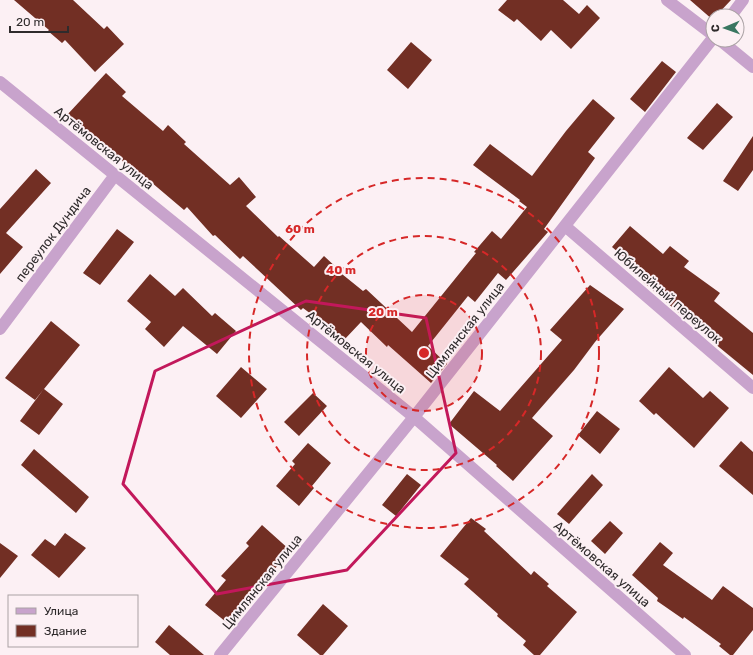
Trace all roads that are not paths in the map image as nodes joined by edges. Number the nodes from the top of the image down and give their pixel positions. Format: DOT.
graph roads {
  1 [pos="667,0"];
  2 [pos="705,29"];
  3 [pos="705,48"];
  4 [pos="730,48"];
  5 [pos="753,67"];
  6 [pos="0,82"];
  7 [pos="115,175"];
  8 [pos="565,226"];
  9 [pos="0,329"];
  10 [pos="753,388"];
  11 [pos="414,417"];
  12 [pos="220,655"];
  13 [pos="685,655"];
  1 -- 2 [label="street"];
  3 -- 8 [label="street, Цимлянская улица"];
  4 -- 5 [label="street"];
  6 -- 7 [label="street, Артёмовская улица"];
  7 -- 9 [label="street, переулок Дундича"];
  7 -- 11 [label="street, Артёмовская улица"];
  8 -- 10 [label="street, Юбилейный переулок"];
  8 -- 11 [label="street, Цимлянская улица"];
  11 -- 12 [label="street, Цимлянская улица"];
  11 -- 13 [label="street, Артёмовская улица"];
}
